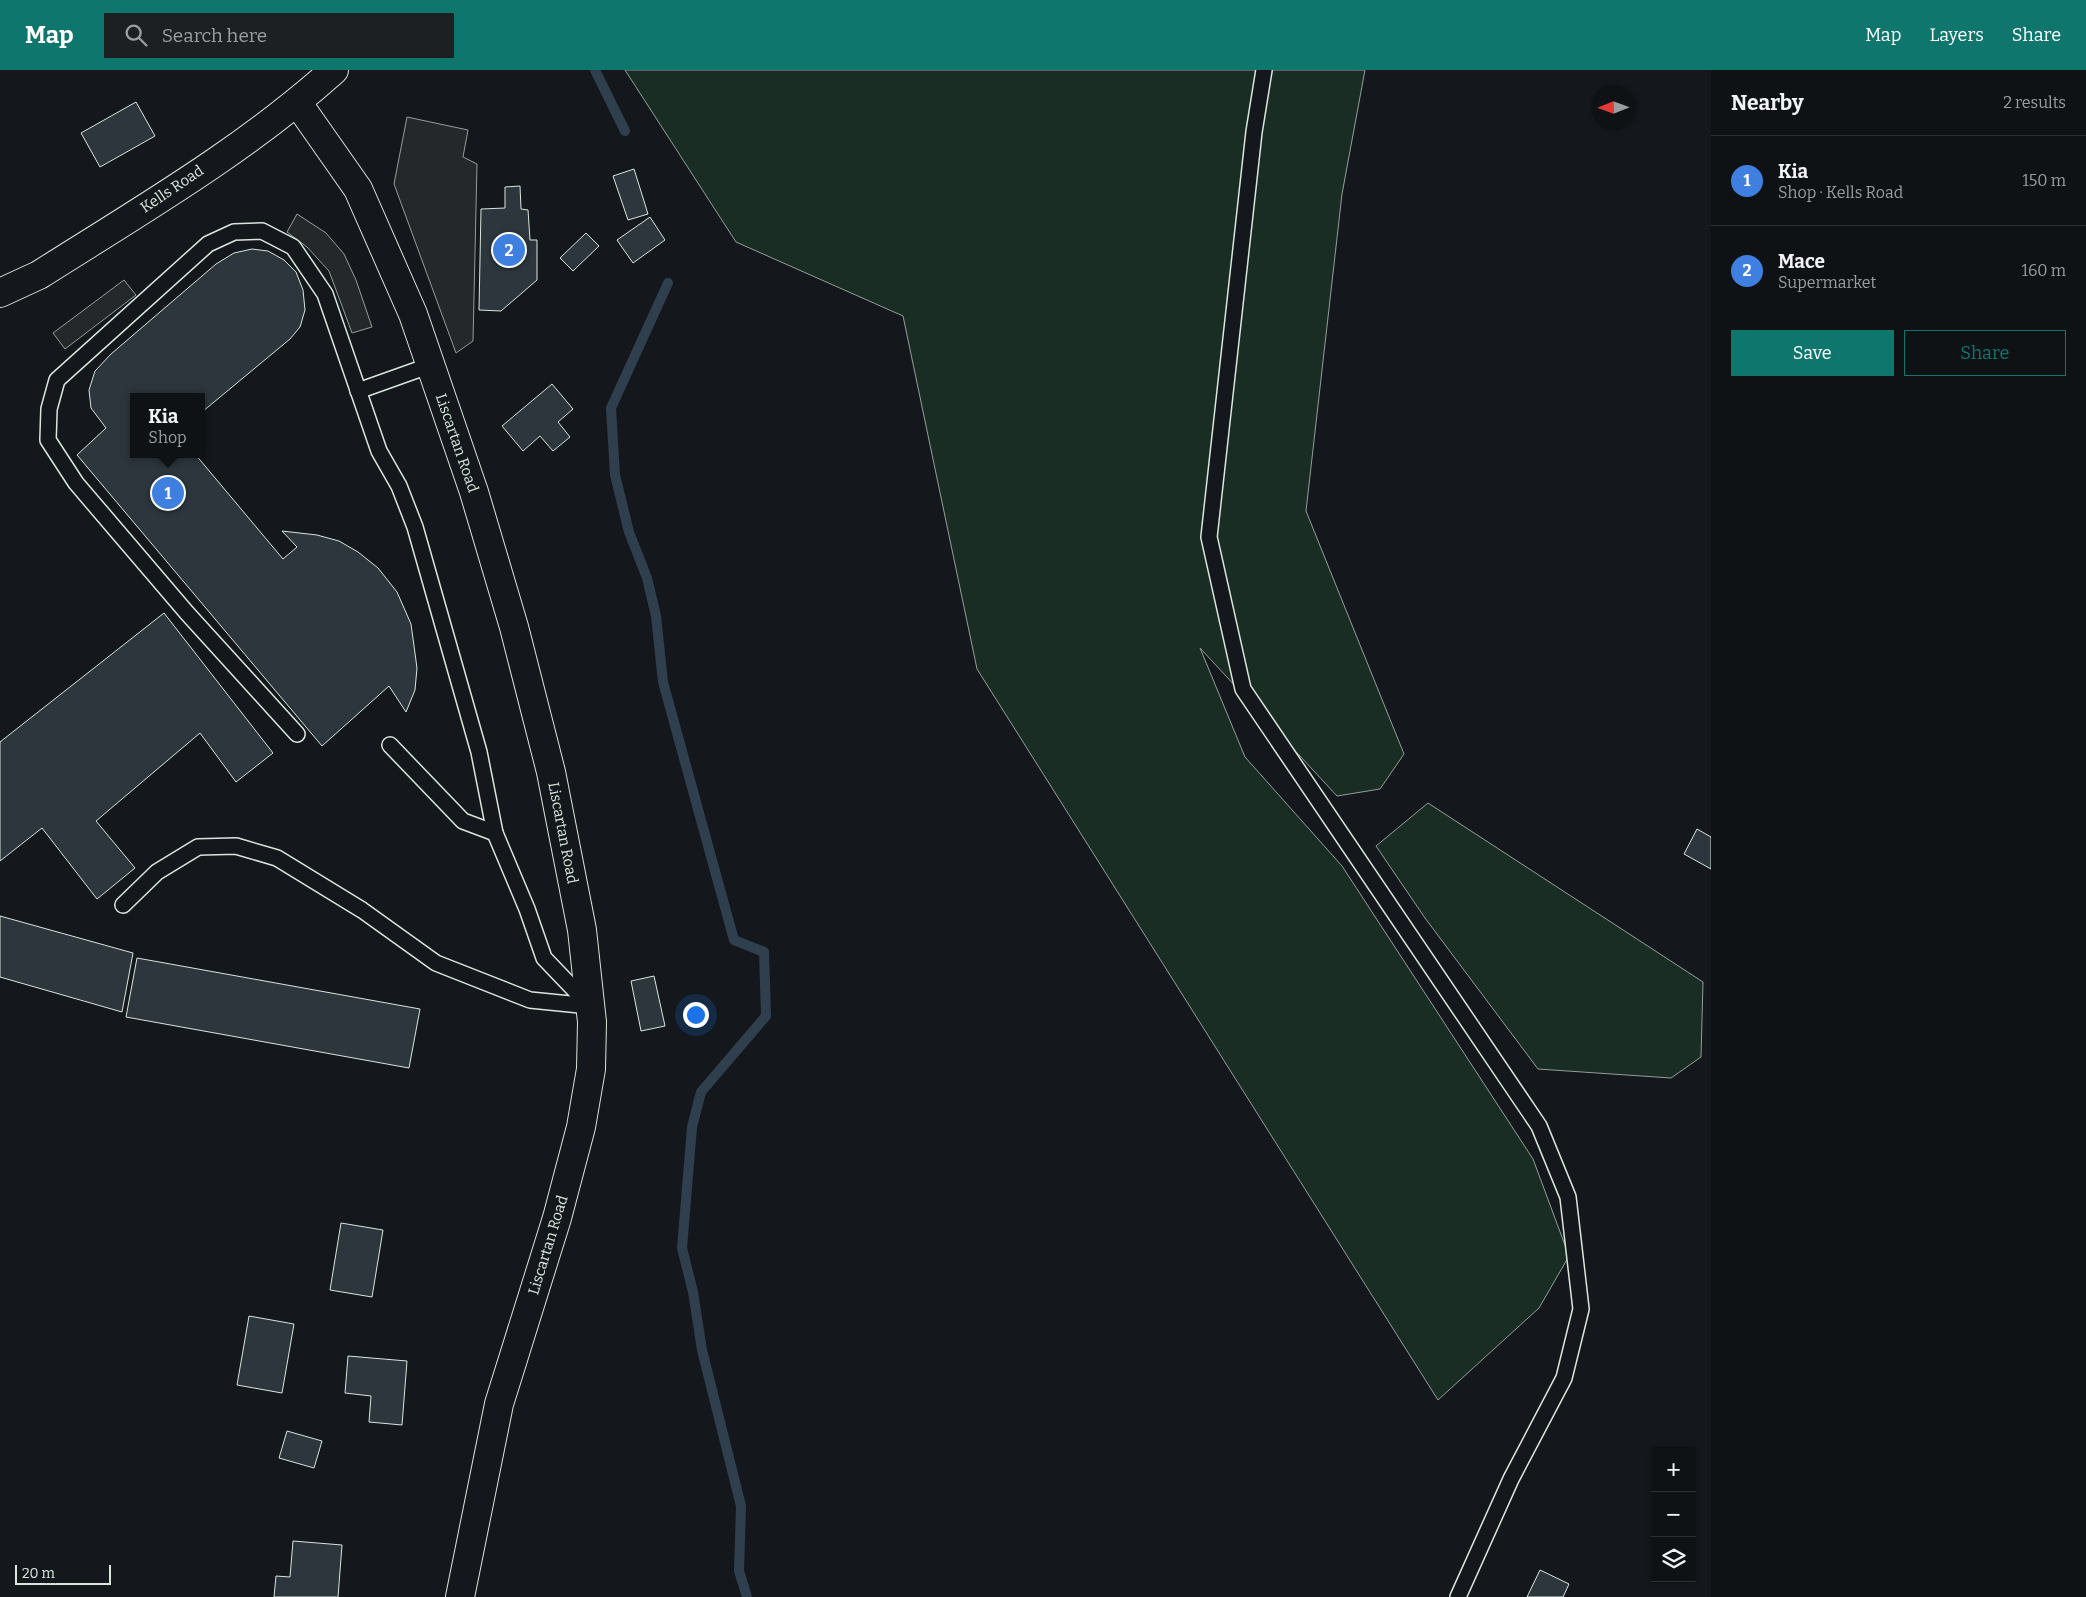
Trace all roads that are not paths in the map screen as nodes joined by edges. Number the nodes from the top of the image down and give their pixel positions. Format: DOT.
graph roads {
  1 [pos="334,70"];
  2 [pos="1264,70"];
  3 [pos="298,102"];
  4 [pos="0,293"];
  5 [pos="431,365"];
  6 [pos="358,391"];
  7 [pos="297,734"];
  8 [pos="390,745"];
  9 [pos="495,833"];
  10 [pos="123,905"];
  11 [pos="590,1006"];
  12 [pos="460,1597"];
  13 [pos="1458,1597"];
  1 -- 3 [label="street, Kells Road"];
  2 -- 13 [label="lane"];
  3 -- 4 [label="street, Kells Road"];
  3 -- 5 [label="street, Liscartan Road"];
  5 -- 6 [label="lane"];
  5 -- 11 [label="street, Liscartan Road"];
  6 -- 7 [label="lane"];
  6 -- 9 [label="lane"];
  8 -- 9 [label="lane"];
  9 -- 11 [label="lane"];
  10 -- 11 [label="lane"];
  11 -- 12 [label="street, Liscartan Road"];
}
